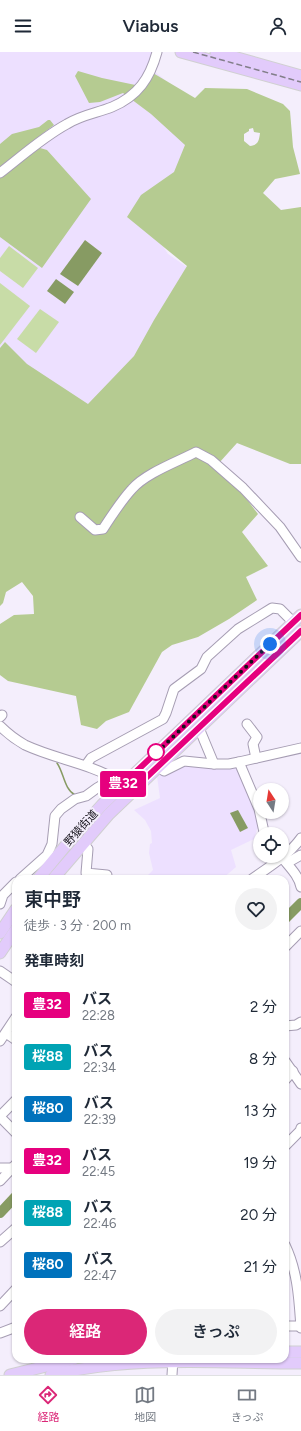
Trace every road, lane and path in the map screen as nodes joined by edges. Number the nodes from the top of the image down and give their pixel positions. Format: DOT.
graph roads {
  1 [pos="157,52"];
  2 [pos="181,52"];
  3 [pos="216,52"];
  4 [pos="301,76"];
  5 [pos="301,85"];
  6 [pos="0,173"];
  7 [pos="80,517"];
  8 [pos="301,557"];
  9 [pos="299,625"];
  10 [pos="278,637"];
  11 [pos="290,642"];
  12 [pos="247,724"];
  13 [pos="0,726"];
  14 [pos="199,728"];
  15 [pos="301,748"];
  16 [pos="256,758"];
  17 [pos="239,762"];
  18 [pos="214,764"];
  19 [pos="86,765"];
  20 [pos="158,767"];
  21 [pos="123,785"];
  22 [pos="263,827"];
  23 [pos="301,838"];
  24 [pos="83,843"];
  25 [pos="289,853"];
  26 [pos="301,855"];
  27 [pos="289,858"];
  28 [pos="277,863"];
  29 [pos="287,863"];
  30 [pos="43,865"];
  31 [pos="27,875"];
  32 [pos="39,875"];
  33 [pos="55,875"];
  34 [pos="107,875"];
  35 [pos="258,875"];
  36 [pos="300,885"];
  37 [pos="12,886"];
  38 [pos="0,904"];
  39 [pos="12,915"];
  40 [pos="1,930"];
  41 [pos="301,931"];
  42 [pos="12,936"];
  43 [pos="289,943"];
  44 [pos="0,954"];
  45 [pos="0,971"];
  46 [pos="12,979"];
  47 [pos="12,1023"];
  48 [pos="6,1033"];
  49 [pos="12,1037"];
  50 [pos="0,1041"];
  51 [pos="289,1066"];
  52 [pos="293,1071"];
  53 [pos="289,1076"];
  54 [pos="301,1084"];
  55 [pos="12,1104"];
  56 [pos="0,1117"];
  57 [pos="301,1128"];
  58 [pos="12,1129"];
  59 [pos="289,1142"];
  60 [pos="12,1166"];
  61 [pos="0,1168"];
  62 [pos="12,1168"];
  63 [pos="1,1179"];
  64 [pos="12,1232"];
  65 [pos="0,1242"];
  66 [pos="289,1257"];
  67 [pos="12,1293"];
  68 [pos="0,1306"];
  69 [pos="289,1326"];
  70 [pos="301,1327"];
  71 [pos="12,1329"];
  72 [pos="0,1333"];
  73 [pos="289,1352"];
  74 [pos="301,1352"];
  75 [pos="58,1363"];
  76 [pos="132,1363"];
  77 [pos="173,1363"];
  78 [pos="289,1363"];
  79 [pos="301,1363"];
  80 [pos="10,1375"];
  81 [pos="51,1375"];
  82 [pos="172,1375"];
  1 -- 6 [label="street"];
  2 -- 5 [label="main road"];
  3 -- 4 [label="main road"];
  7 -- 8 [label="street"];
  9 -- 10 [label="main road, 野猿街道"];
  9 -- 11 [label="main road, 野猿街道"];
  9 -- 19 [label="street"];
  10 -- 11 [label="main road"];
  10 -- 21 [label="main road, 野猿街道"];
  11 -- 14 [label="main road, 野猿街道"];
  12 -- 16 [label="street"];
  13 -- 19 [label="street"];
  14 -- 18 [label="street"];
  14 -- 20 [label="main road, 野猿街道"];
  15 -- 16 [label="street"];
  16 -- 17 [label="street"];
  17 -- 18 [label="street"];
  17 -- 22 [label="street"];
  18 -- 20 [label="street"];
  19 -- 21 [label="street"];
  20 -- 21 [label="main road, 野猿街道"];
  21 -- 24 [label="main road, 野猿街道"];
  21 -- 30 [label="main road, 野猿街道"];
  21 -- 30 [label="street"];
  23 -- 25 [label="street"];
  24 -- 33 [label="main road, 野猿街道"];
  24 -- 34 [label="street"];
  26 -- 27 [label="street"];
  28 -- 35 [label="street"];
  29 -- 36 [label="street"];
  30 -- 31 [label="street"];
  30 -- 32 [label="main road, 野猿街道"];
  37 -- 38 [label="street"];
  39 -- 40 [label="main road"];
  41 -- 43 [label="street"];
  42 -- 44 [label="main road"];
  45 -- 46 [label="street"];
  47 -- 48 [label="street"];
  48 -- 49 [label="street"];
  48 -- 50 [label="street"];
  51 -- 52 [label="street"];
  52 -- 53 [label="street"];
  52 -- 54 [label="street"];
  55 -- 56 [label="street"];
  56 -- 58 [label="street"];
  57 -- 59 [label="street"];
  60 -- 61 [label="street"];
  62 -- 63 [label="street"];
  64 -- 65 [label="street"];
  66 -- 70 [label="street"];
  67 -- 68 [label="street"];
  69 -- 70 [label="street"];
  71 -- 72 [label="street"];
  73 -- 74 [label="main road"];
  75 -- 80 [label="main road"];
  76 -- 81 [label="main road"];
  77 -- 82 [label="street"];
  78 -- 79 [label="main road"];
}
